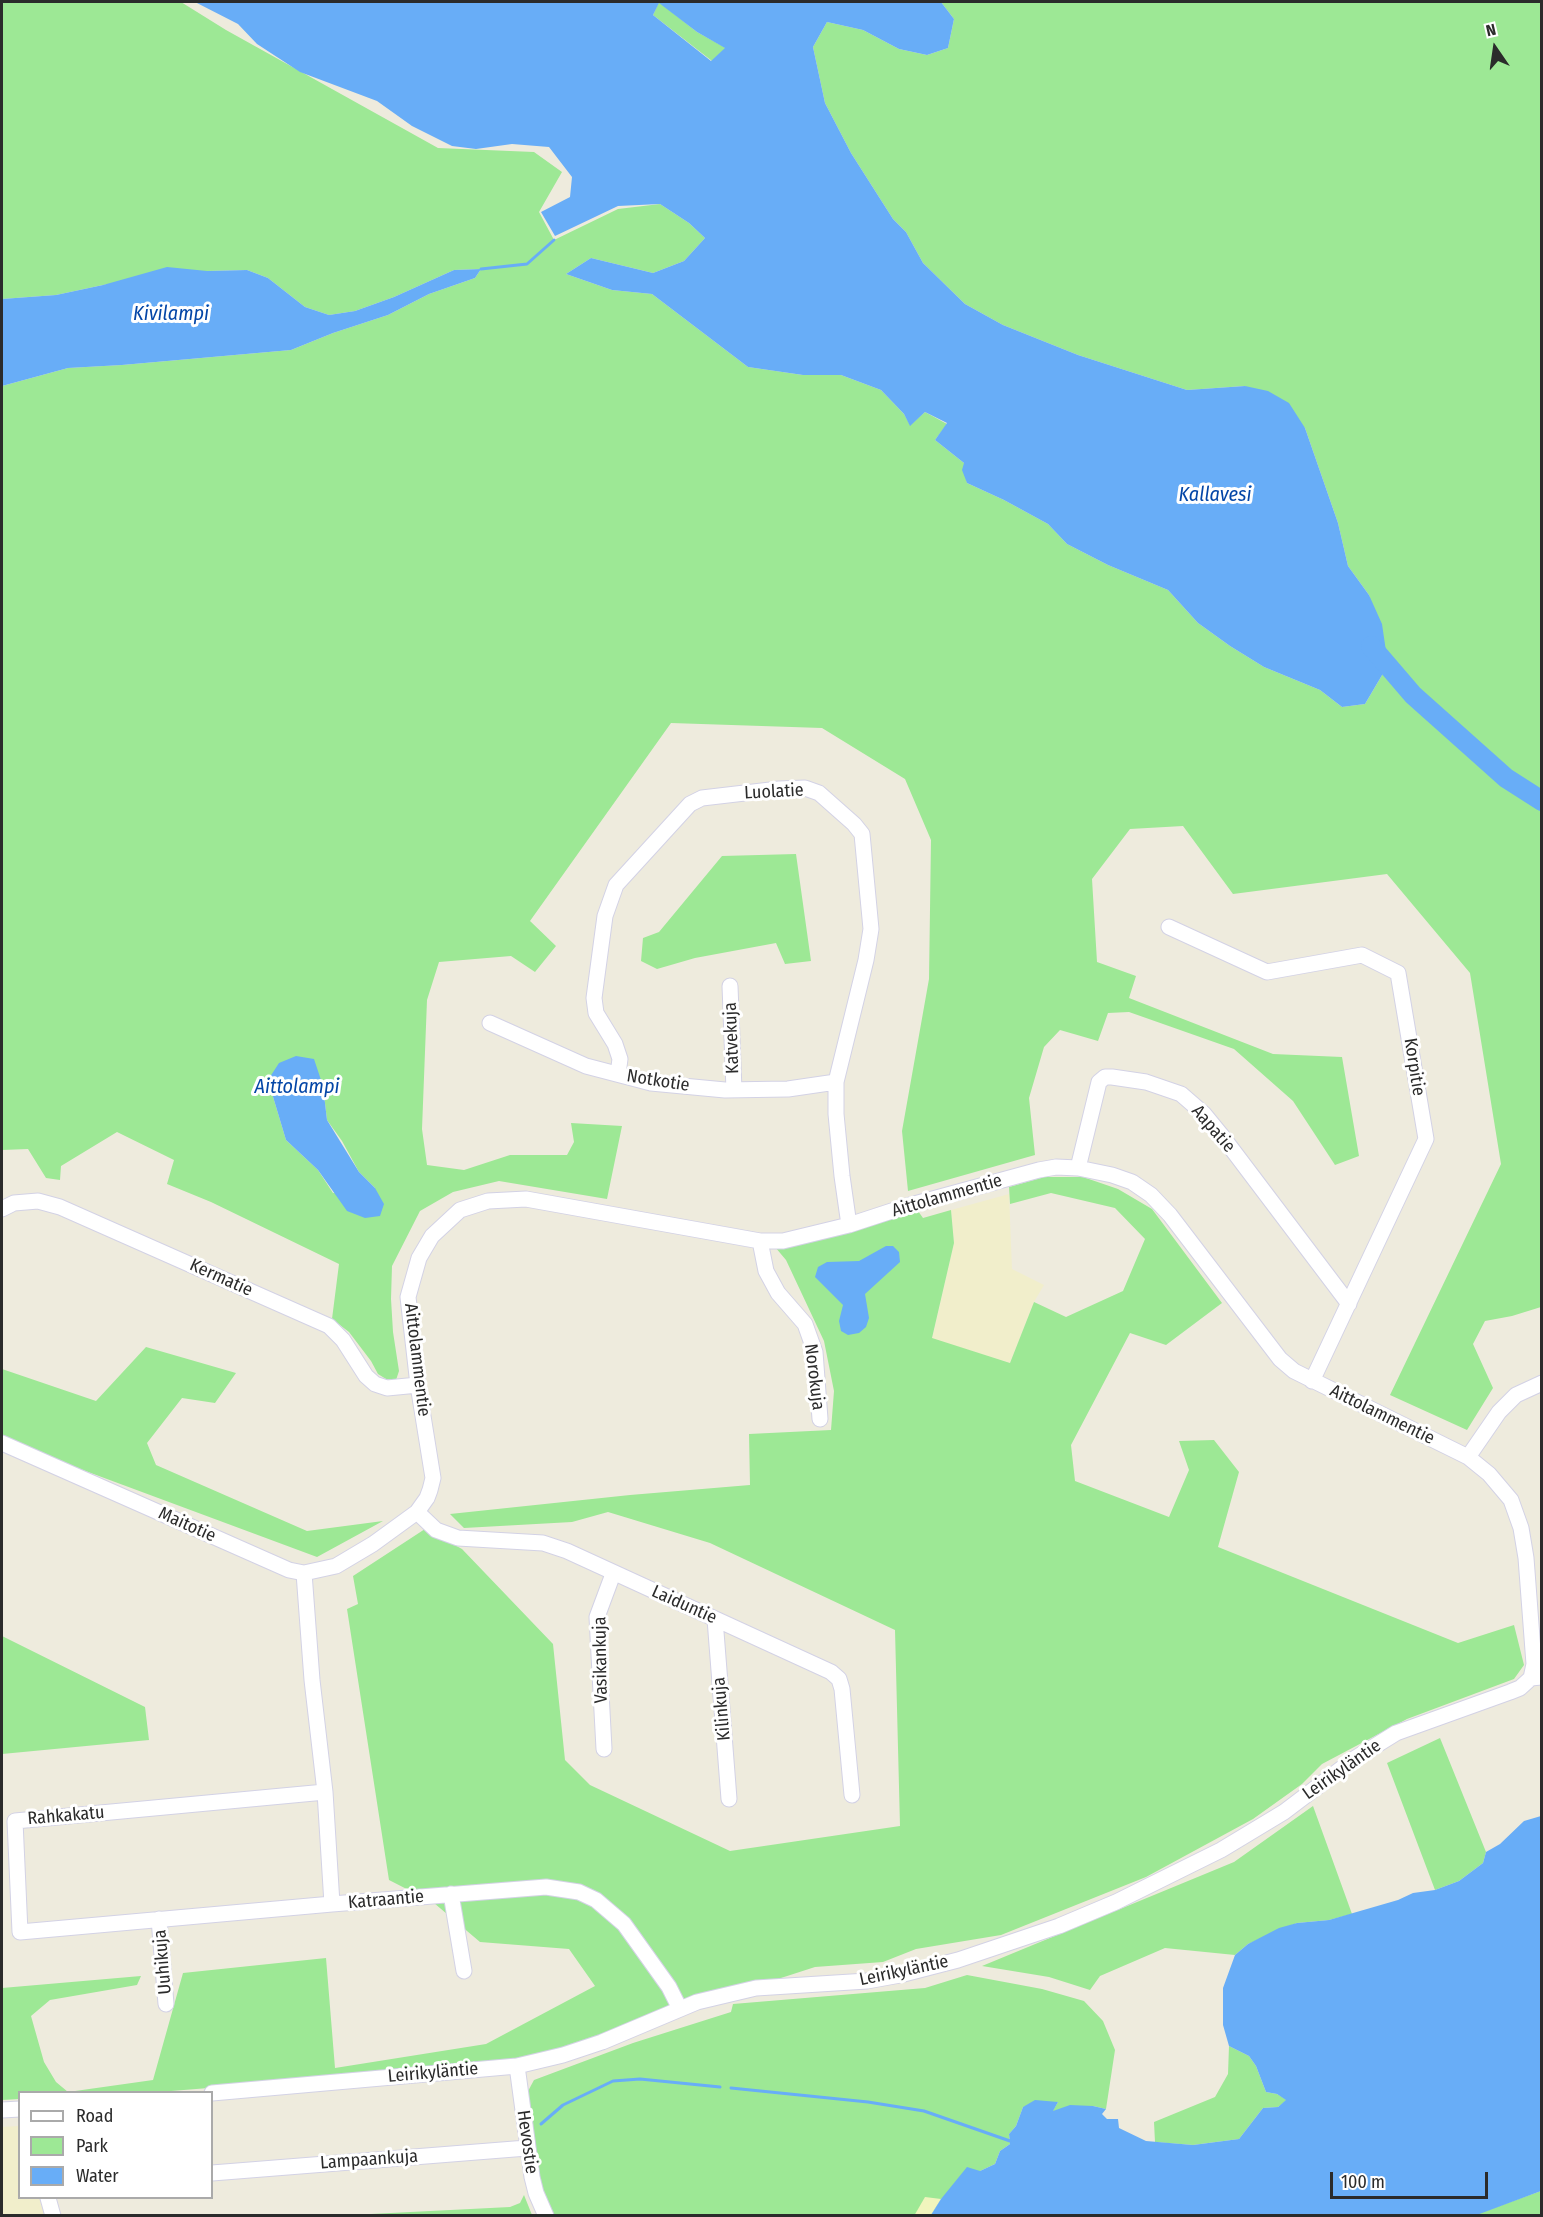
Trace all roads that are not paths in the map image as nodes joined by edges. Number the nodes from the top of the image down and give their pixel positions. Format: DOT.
graph roads {
  1 [pos="1169,927"];
  2 [pos="730,986"];
  3 [pos="490,1023"];
  4 [pos="618,1074"];
  5 [pos="836,1082"];
  6 [pos="734,1090"];
  7 [pos="1078,1168"];
  8 [pos="2,1209"];
  9 [pos="849,1225"];
  10 [pos="760,1241"];
  11 [pos="1349,1304"];
  12 [pos="1312,1381"];
  13 [pos="1542,1383"];
  14 [pos="418,1384"];
  15 [pos="820,1419"];
  16 [pos="2,1443"];
  17 [pos="1468,1456"];
  18 [pos="417,1512"];
  19 [pos="373,1544"];
  20 [pos="304,1573"];
  21 [pos="613,1574"];
  22 [pos="715,1619"];
  23 [pos="1536,1678"];
  24 [pos="603,1749"];
  25 [pos="325,1792"];
  26 [pos="852,1795"];
  27 [pos="729,1798"];
  28 [pos="451,1894"];
  29 [pos="332,1904"];
  30 [pos="159,1920"];
  31 [pos="464,1971"];
  32 [pos="166,2004"];
  33 [pos="681,2009"];
  34 [pos="517,2066"];
  35 [pos="213,2092"];
  36 [pos="18,2109"];
  37 [pos="2,2110"];
  38 [pos="527,2148"];
  39 [pos="213,2173"];
  40 [pos="48,2199"];
  41 [pos="53,2216"];
  42 [pos="546,2216"];
  1 -- 11 [label="street, Korpitie"];
  2 -- 6 [label="street, Katvekuja"];
  3 -- 4 [label="street, Notkotie"];
  4 -- 5 [label="street, Luolatie"];
  4 -- 6 [label="street, Notkotie"];
  5 -- 6 [label="street, Notkotie"];
  5 -- 9 [label="street, Luolatie"];
  7 -- 9 [label="street, Aittolammentie"];
  7 -- 11 [label="street, Aapatie"];
  7 -- 12 [label="street, Aittolammentie"];
  8 -- 14 [label="street, Kermatie"];
  9 -- 10 [label="street, Aittolammentie"];
  10 -- 14 [label="street, Aittolammentie"];
  10 -- 15 [label="street, Norokuja"];
  11 -- 12 [label="street, Korpitie"];
  12 -- 17 [label="street, Aittolammentie"];
  13 -- 17 [label="street"];
  14 -- 18 [label="street, Aittolammentie"];
  16 -- 20 [label="street, Maitotie"];
  17 -- 23 [label="street, Aittolammentie"];
  18 -- 19 [label="street, Aittolammentie"];
  18 -- 21 [label="street, Laiduntie"];
  19 -- 20 [label="street, Maitotie"];
  20 -- 25 [label="street, Katraantie"];
  21 -- 22 [label="street, Laiduntie"];
  21 -- 24 [label="street, Vasikankuja"];
  22 -- 26 [label="street, Laiduntie"];
  22 -- 27 [label="street, Kilinkuja"];
  23 -- 33 [label="street, Leirikyläntie"];
  25 -- 29 [label="street, Katraantie"];
  25 -- 30 [label="street, Rahkakatu"];
  28 -- 29 [label="street, Katraantie"];
  28 -- 31 [label="street"];
  28 -- 33 [label="street, Katraantie"];
  29 -- 30 [label="street, Rahkakatu"];
  30 -- 32 [label="street, Uuhikuja"];
  33 -- 34 [label="street, Leirikyläntie"];
  34 -- 35 [label="street, Leirikyläntie"];
  34 -- 38 [label="street, Hevostie"];
  36 -- 37 [label="street"];
  38 -- 39 [label="street, Lampaankuja"];
  38 -- 42 [label="street, Hevostie"];
  40 -- 41 [label="street"];
}
